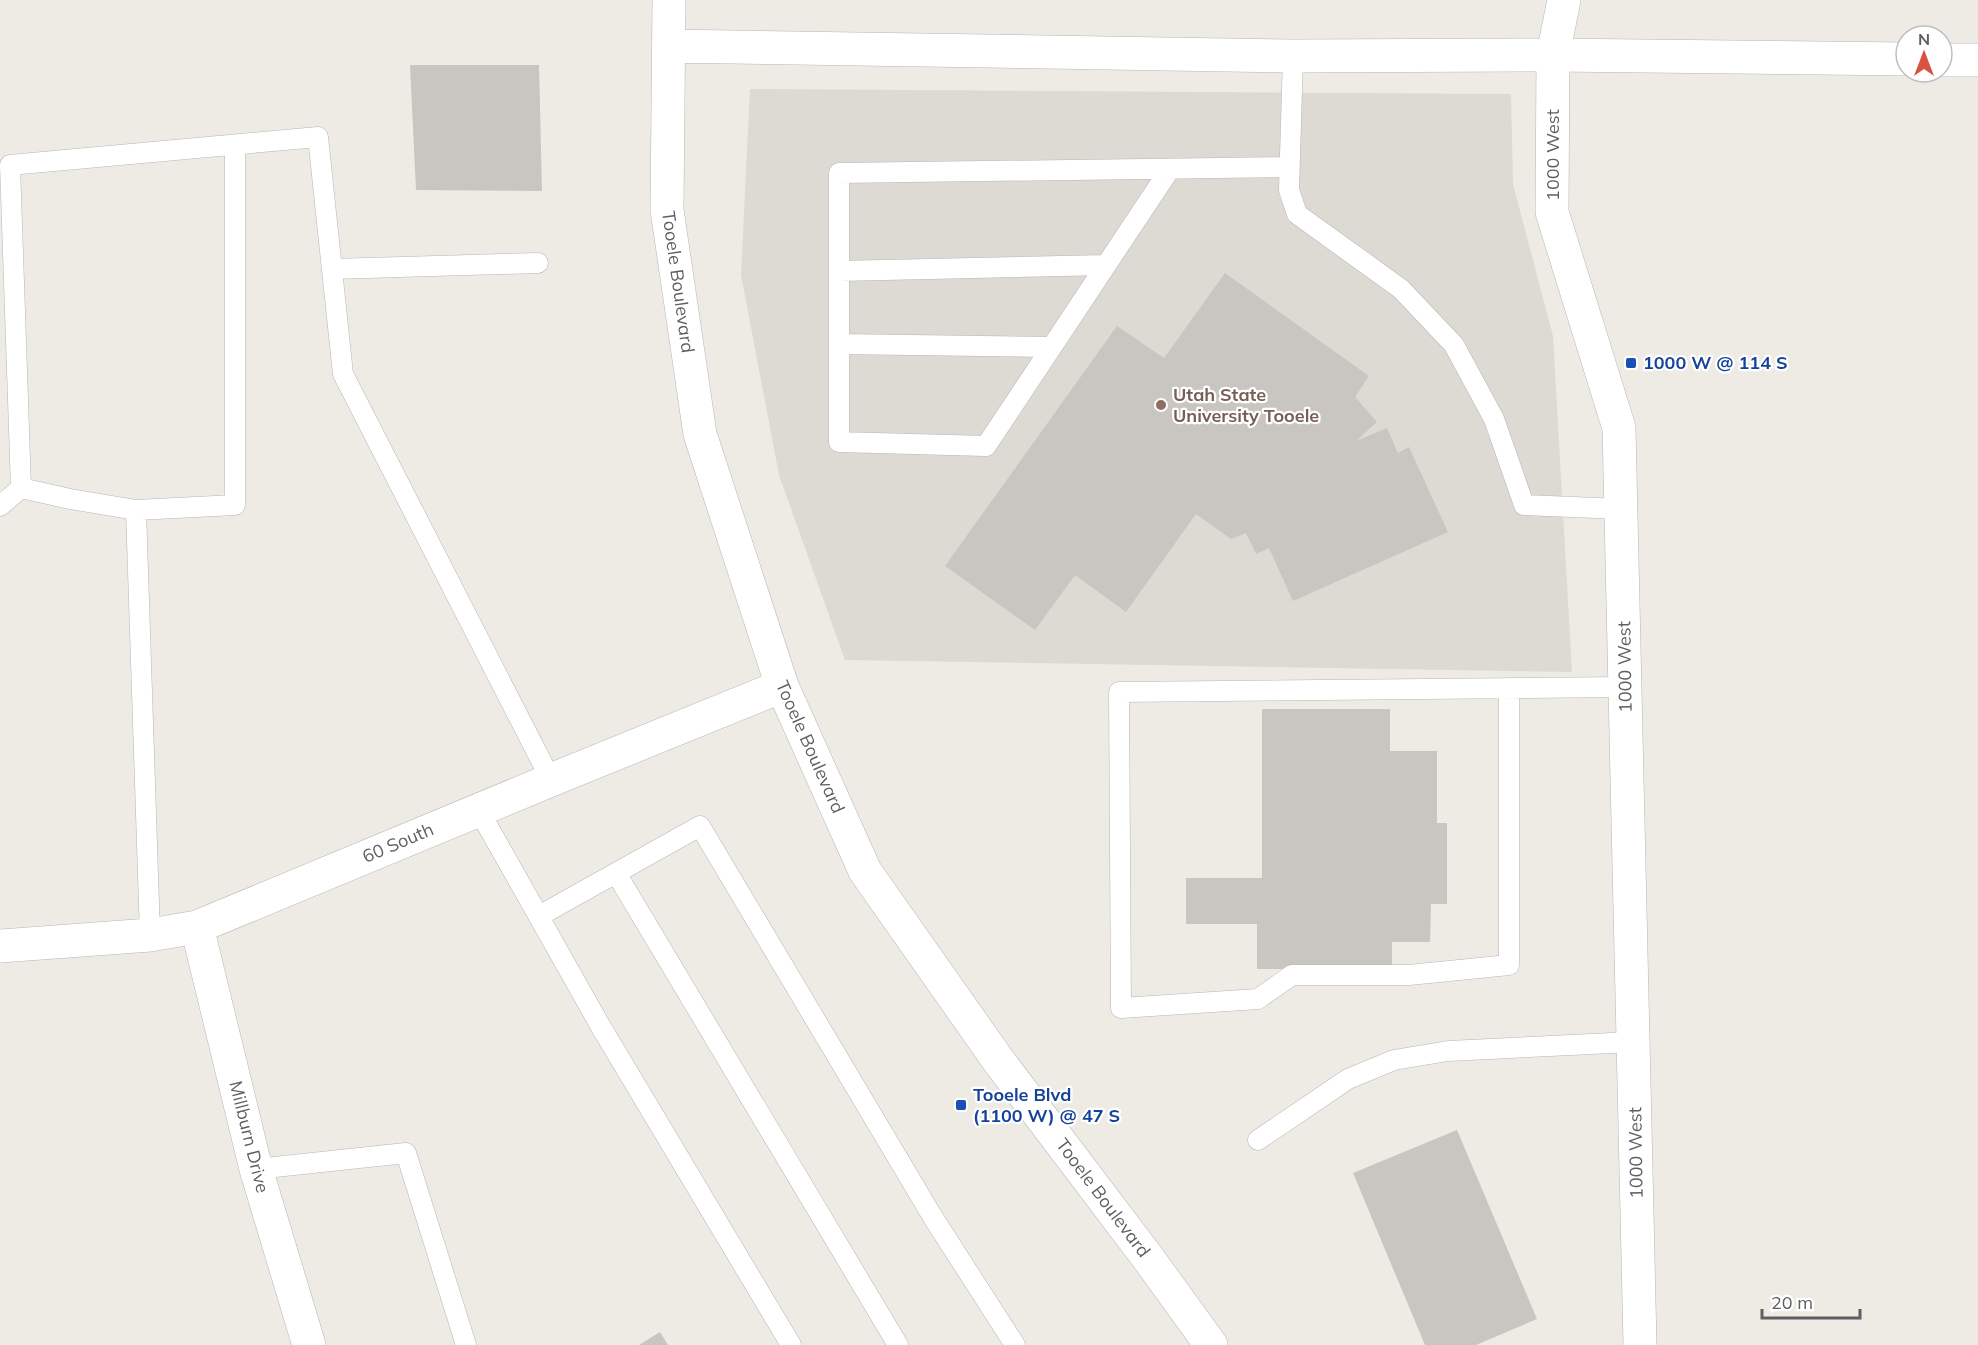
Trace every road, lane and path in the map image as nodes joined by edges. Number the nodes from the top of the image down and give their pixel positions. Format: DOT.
graph roads {
  1 [pos="669,0"];
  2 [pos="1564,0"];
  3 [pos="669,46"];
  4 [pos="1553,55"];
  5 [pos="1293,56"];
  6 [pos="1894,59"];
  7 [pos="1954,60"];
  8 [pos="1978,60"];
  9 [pos="235,145"];
  10 [pos="5,165"];
  11 [pos="1289,167"];
  12 [pos="1170,169"];
  13 [pos="538,263"];
  14 [pos="1106,265"];
  15 [pos="332,269"];
  16 [pos="838,271"];
  17 [pos="838,344"];
  18 [pos="1051,348"];
  19 [pos="21,488"];
  20 [pos="0,506"];
  21 [pos="1621,509"];
  22 [pos="136,510"];
  23 [pos="782,686"];
  24 [pos="1625,687"];
  25 [pos="1509,688"];
  26 [pos="551,780"];
  27 [pos="478,809"];
  28 [pos="616,873"];
  29 [pos="539,916"];
  30 [pos="197,927"];
  31 [pos="150,935"];
  32 [pos="0,946"];
  33 [pos="1634,1042"];
  34 [pos="1257,1140"];
  35 [pos="256,1169"];
  36 [pos="309,1345"];
  37 [pos="466,1345"];
  38 [pos="791,1345"];
  39 [pos="898,1345"];
  40 [pos="1015,1345"];
  41 [pos="1211,1345"];
  42 [pos="1640,1345"];
  1 -- 3 [label="street, Tooele Boulevard"];
  2 -- 4 [label="street, 1000 West"];
  3 -- 5 [label="street"];
  3 -- 23 [label="street, Tooele Boulevard"];
  4 -- 5 [label="street"];
  4 -- 6 [label="street"];
  4 -- 21 [label="street, 1000 West"];
  5 -- 11 [label="lane"];
  7 -- 8 [label="street"];
  9 -- 10 [label="lane"];
  9 -- 15 [label="lane"];
  9 -- 22 [label="lane"];
  10 -- 19 [label="lane"];
  11 -- 12 [label="lane"];
  11 -- 21 [label="lane"];
  12 -- 14 [label="lane"];
  12 -- 16 [label="lane"];
  13 -- 15 [label="lane"];
  14 -- 16 [label="lane"];
  14 -- 18 [label="lane"];
  15 -- 26 [label="lane"];
  16 -- 17 [label="lane"];
  17 -- 18 [label="lane"];
  17 -- 18 [label="lane"];
  19 -- 20 [label="lane"];
  19 -- 22 [label="lane"];
  21 -- 24 [label="street, 1000 West"];
  22 -- 31 [label="lane"];
  23 -- 26 [label="street, 60 South"];
  23 -- 41 [label="street, Tooele Boulevard"];
  24 -- 25 [label="lane"];
  24 -- 33 [label="street, 1000 West"];
  25 -- 25 [label="lane"];
  26 -- 27 [label="street, 60 South"];
  27 -- 29 [label="lane"];
  27 -- 30 [label="street, 60 South"];
  28 -- 29 [label="lane"];
  28 -- 39 [label="lane"];
  28 -- 40 [label="lane"];
  29 -- 38 [label="lane"];
  30 -- 31 [label="street, 60 South"];
  30 -- 35 [label="street, Millburn Drive"];
  31 -- 32 [label="street, 60 South"];
  33 -- 34 [label="lane"];
  33 -- 42 [label="street, 1000 West"];
  35 -- 36 [label="street, Millburn Drive"];
  35 -- 37 [label="lane"];
}
